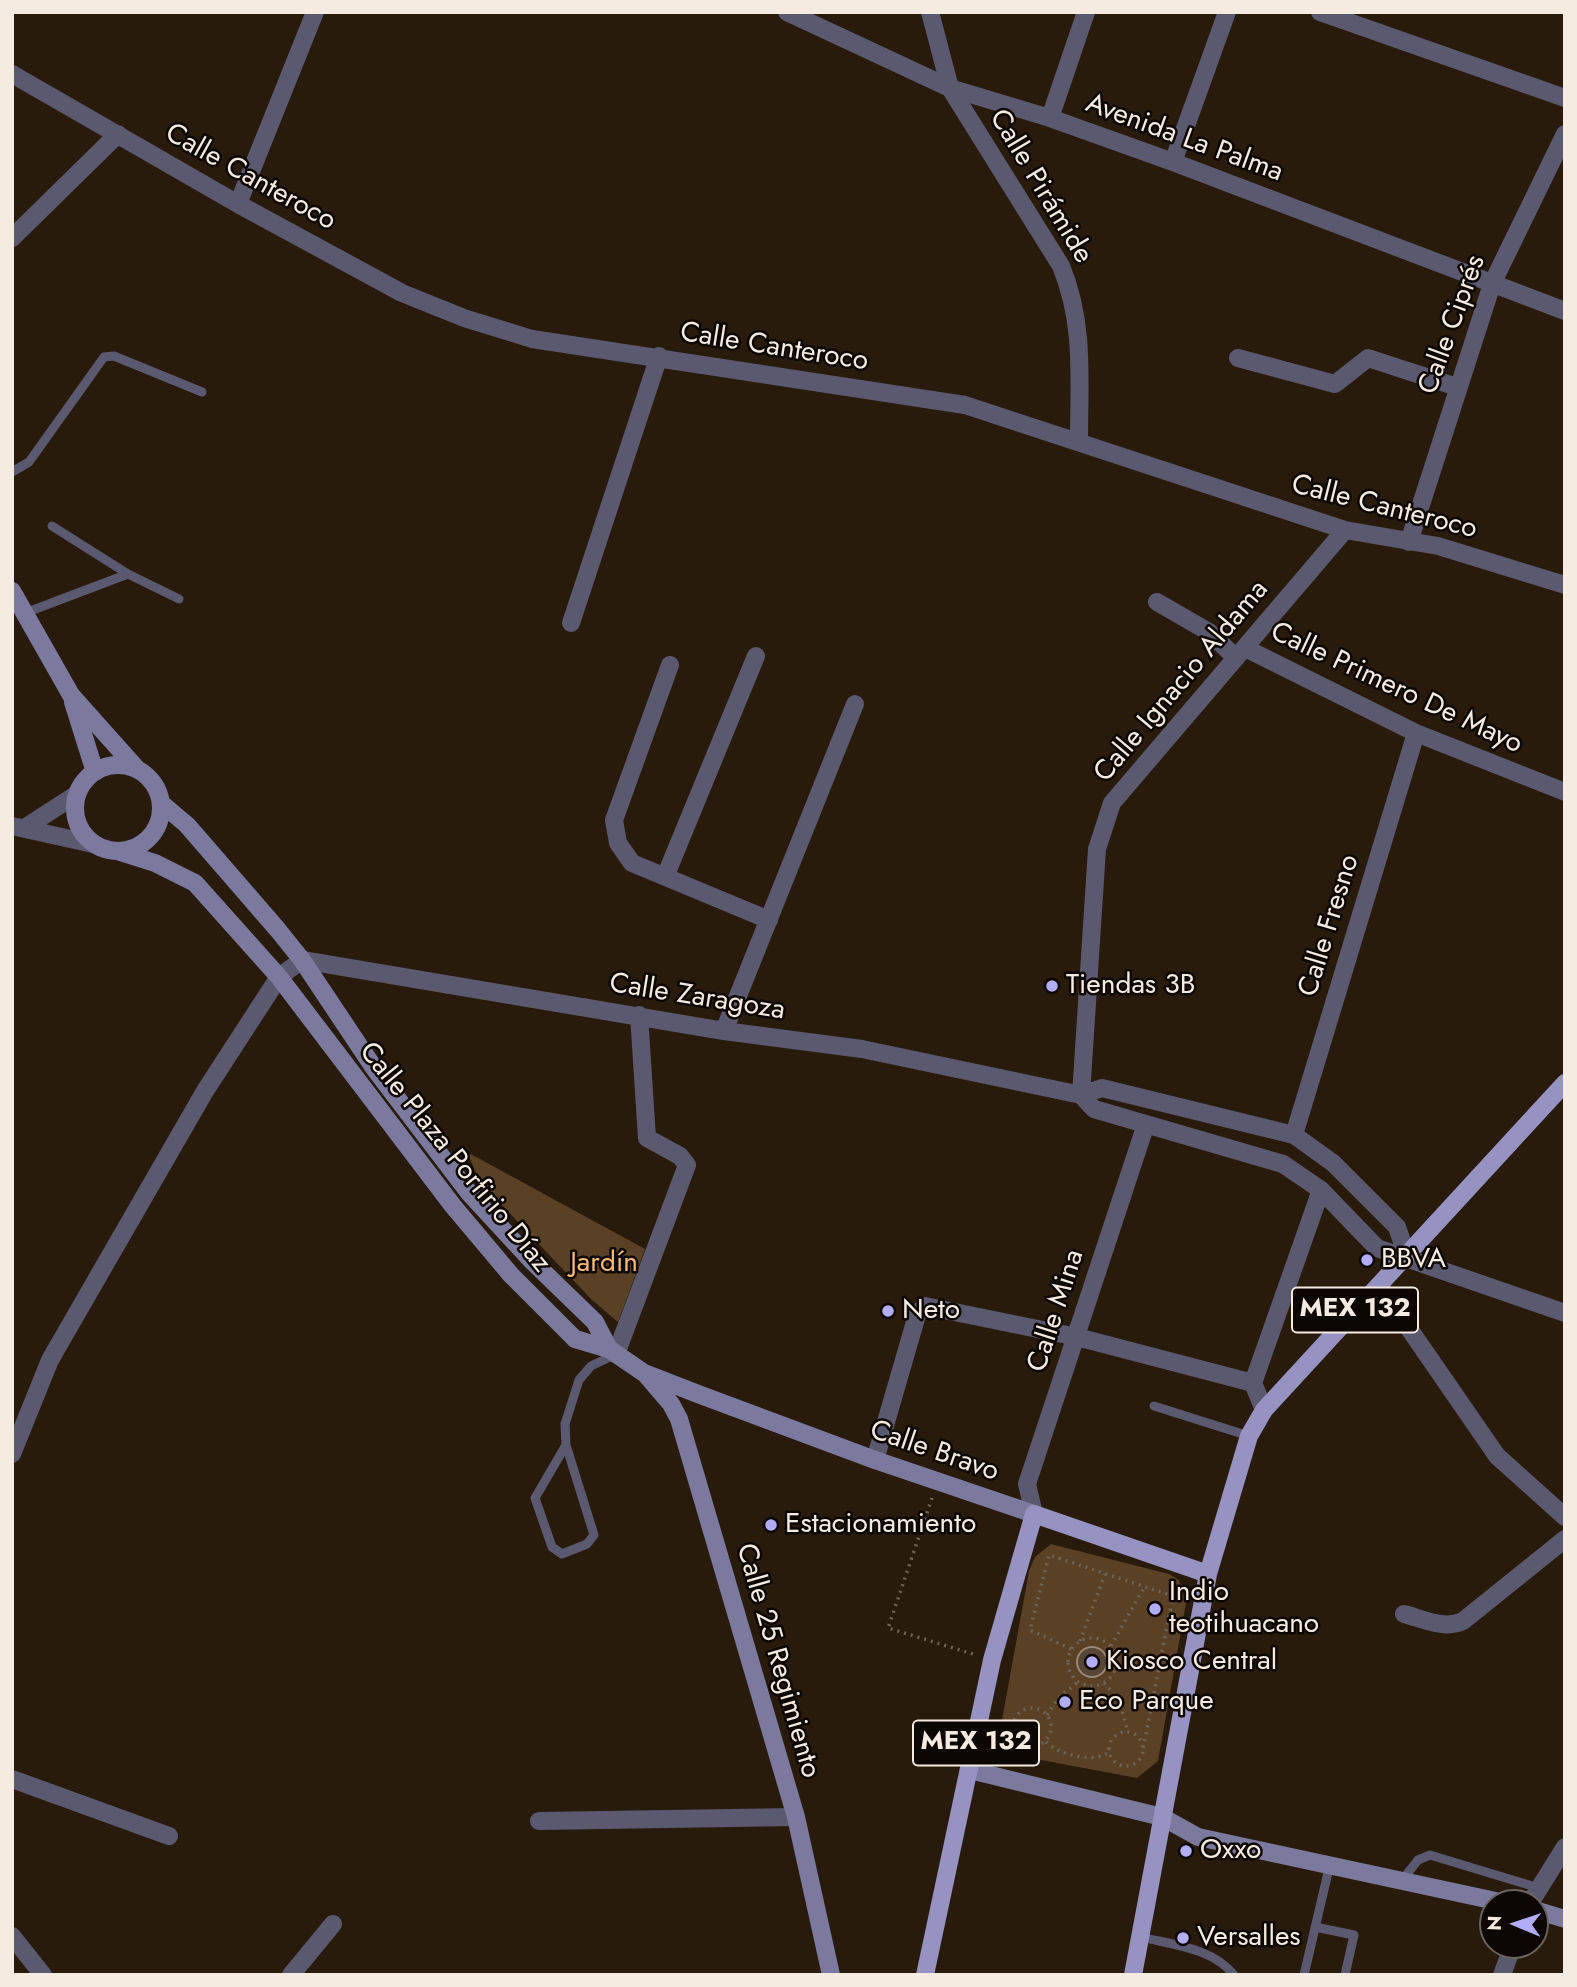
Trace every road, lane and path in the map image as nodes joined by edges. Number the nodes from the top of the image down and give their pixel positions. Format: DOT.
graph roads {
  1 [pos="315,12"];
  2 [pos="787,12"];
  3 [pos="930,12"];
  4 [pos="1086,12"];
  5 [pos="1227,12"];
  6 [pos="1320,12"];
  7 [pos="12,74"];
  8 [pos="950,88"];
  9 [pos="1565,98"];
  10 [pos="1050,118"];
  11 [pos="118,134"];
  12 [pos="1565,134"];
  13 [pos="1558,157"];
  14 [pos="1173,162"];
  15 [pos="238,204"];
  16 [pos="12,238"];
  17 [pos="1492,284"];
  18 [pos="1565,311"];
  19 [pos="659,356"];
  20 [pos="1238,358"];
  21 [pos="1457,387"];
  22 [pos="202,392"];
  23 [pos="1079,442"];
  24 [pos="12,472"];
  25 [pos="52,526"];
  26 [pos="1345,530"];
  27 [pos="1409,542"];
  28 [pos="128,574"];
  29 [pos="1565,585"];
  30 [pos="12,591"];
  31 [pos="179,599"];
  32 [pos="1157,602"];
  33 [pos="25,613"];
  34 [pos="571,623"];
  35 [pos="1240,653"];
  36 [pos="756,656"];
  37 [pos="670,665"];
  38 [pos="71,695"];
  39 [pos="855,704"];
  40 [pos="1416,733"];
  41 [pos="137,769"];
  42 [pos="95,772"];
  43 [pos="1565,792"];
  44 [pos="77,793"];
  45 [pos="161,803"];
  46 [pos="19,827"];
  47 [pos="93,844"];
  48 [pos="120,852"];
  49 [pos="665,877"];
  50 [pos="769,920"];
  51 [pos="302,960"];
  52 [pos="279,976"];
  53 [pos="639,1015"];
  54 [pos="724,1031"];
  55 [pos="1565,1083"];
  56 [pos="1081,1095"];
  57 [pos="1146,1124"];
  58 [pos="1294,1135"];
  59 [pos="1321,1191"];
  60 [pos="1406,1256"];
  61 [pos="1379,1285"];
  62 [pos="1565,1313"];
  63 [pos="1077,1337"];
  64 [pos="612,1351"];
  65 [pos="645,1373"];
  66 [pos="1253,1382"];
  67 [pos="1154,1406"];
  68 [pos="1264,1410"];
  69 [pos="1249,1436"];
  70 [pos="566,1445"];
  71 [pos="12,1454"];
  72 [pos="875,1460"];
  73 [pos="938,1482"];
  74 [pos="1034,1514"];
  75 [pos="1565,1517"];
  76 [pos="1565,1539"];
  77 [pos="1105,1574"];
  78 [pos="1208,1574"];
  79 [pos="1144,1587"];
  80 [pos="1404,1614"];
  81 [pos="1080,1640"];
  82 [pos="1111,1646"];
  83 [pos="1071,1649"];
  84 [pos="992,1660"];
  85 [pos="1078,1682"];
  86 [pos="1104,1683"];
  87 [pos="1047,1715"];
  88 [pos="1128,1732"];
  89 [pos="1046,1742"];
  90 [pos="1143,1749"];
  91 [pos="1109,1752"];
  92 [pos="970,1770"];
  93 [pos="12,1780"];
  94 [pos="796,1817"];
  95 [pos="1162,1817"];
  96 [pos="539,1821"];
  97 [pos="169,1836"];
  98 [pos="1565,1847"];
  99 [pos="1330,1864"];
  100 [pos="1403,1879"];
  101 [pos="1518,1889"];
  102 [pos="1538,1889"];
  103 [pos="1479,1897"];
  104 [pos="333,1924"];
  105 [pos="1315,1927"];
  106 [pos="12,1936"];
  107 [pos="1141,1937"];
  108 [pos="43,1975"];
  109 [pos="291,1975"];
  110 [pos="831,1975"];
  111 [pos="925,1975"];
  112 [pos="1133,1975"];
  113 [pos="1234,1975"];
  114 [pos="1304,1975"];
  115 [pos="1346,1975"];
  1 -- 15 [label="street"];
  2 -- 8 [label="street, Avenida La Palma"];
  3 -- 8 [label="street, Calle Pirámide"];
  4 -- 10 [label="street"];
  5 -- 14 [label="street"];
  6 -- 9 [label="street"];
  7 -- 11 [label="street, Calle Canteroco"];
  8 -- 10 [label="street, Avenida La Palma"];
  8 -- 23 [label="street, Calle Pirámide"];
  10 -- 14 [label="street, Avenida La Palma"];
  11 -- 15 [label="street, Calle Canteroco"];
  11 -- 16 [label="street"];
  12 -- 13 [label="street, Calle Ciprés"];
  13 -- 17 [label="street, Calle Ciprés"];
  14 -- 17 [label="street, Avenida La Palma"];
  15 -- 19 [label="street, Calle Canteroco"];
  17 -- 18 [label="street, Avenida La Palma"];
  17 -- 21 [label="street, Calle Ciprés"];
  19 -- 23 [label="street, Calle Canteroco"];
  19 -- 34 [label="street"];
  20 -- 21 [label="street"];
  21 -- 27 [label="street, Calle Ciprés"];
  22 -- 24 [label="lane"];
  23 -- 26 [label="street, Calle Canteroco"];
  25 -- 28 [label="lane"];
  26 -- 27 [label="street, Calle Canteroco"];
  26 -- 35 [label="street, Calle Ignacio Aldama"];
  27 -- 29 [label="street, Calle Canteroco"];
  28 -- 31 [label="lane"];
  28 -- 33 [label="lane"];
  30 -- 33 [label="main road"];
  32 -- 35 [label="street, Calle Primero De Mayo"];
  33 -- 38 [label="main road"];
  35 -- 40 [label="street, Calle Primero De Mayo"];
  35 -- 56 [label="street, Calle Ignacio Aldama"];
  36 -- 49 [label="street"];
  37 -- 49 [label="street"];
  38 -- 41 [label="main road"];
  38 -- 42 [label="main road"];
  39 -- 50 [label="street"];
  40 -- 43 [label="street, Calle Primero De Mayo"];
  40 -- 58 [label="street, Calle Fresno"];
  41 -- 42 [label="main road"];
  41 -- 45 [label="main road"];
  42 -- 44 [label="main road"];
  44 -- 46 [label="street"];
  44 -- 47 [label="main road"];
  45 -- 48 [label="main road"];
  45 -- 51 [label="main road, Calle Plaza Porfirio Díaz"];
  46 -- 47 [label="street"];
  47 -- 48 [label="main road"];
  48 -- 52 [label="main road, Calle Plaza Porfirio Díaz"];
  49 -- 50 [label="street"];
  50 -- 54 [label="street"];
  51 -- 52 [label="street"];
  51 -- 53 [label="street, Calle Zaragoza"];
  51 -- 64 [label="main road, Calle Plaza Porfirio Díaz"];
  52 -- 64 [label="main road, Calle Plaza Porfirio Díaz"];
  52 -- 71 [label="street"];
  53 -- 54 [label="street, Calle Zaragoza"];
  53 -- 64 [label="street"];
  54 -- 56 [label="street, Calle Zaragoza"];
  55 -- 60 [label="main road, MEX 132"];
  56 -- 57 [label="street, Calle Zaragoza"];
  56 -- 58 [label="street, Calle Zaragoza"];
  57 -- 59 [label="street, Calle Zaragoza"];
  57 -- 63 [label="street, Calle Mina"];
  58 -- 60 [label="street, Calle Zaragoza"];
  59 -- 60 [label="street, Calle Zaragoza"];
  59 -- 66 [label="street"];
  60 -- 61 [label="main road, MEX 132"];
  60 -- 62 [label="street, Calle Zaragoza"];
  61 -- 68 [label="main road, MEX 132"];
  61 -- 75 [label="street"];
  63 -- 66 [label="street"];
  63 -- 72 [label="street"];
  63 -- 74 [label="street, Calle Mina"];
  64 -- 65 [label="main road, Calle Plaza Porfirio Díaz"];
  64 -- 70 [label="lane"];
  65 -- 72 [label="main road, Calle Bravo"];
  65 -- 94 [label="main road, Calle 25 Regimiento"];
  66 -- 68 [label="street"];
  67 -- 69 [label="lane"];
  68 -- 69 [label="main road, MEX 132"];
  69 -- 78 [label="main road, MEX 132"];
  70 -- 70 [label="lane"];
  72 -- 73 [label="main road, Calle Bravo"];
  73 -- 74 [label="main road, Calle Bravo"];
  73 -- 84 [label="path"];
  74 -- 78 [label="main road, Calle Bravo"];
  74 -- 84 [label="main road, MEX 132"];
  76 -- 80 [label="street"];
  77 -- 79 [label="path"];
  77 -- 81 [label="path"];
  77 -- 83 [label="path"];
  78 -- 95 [label="main road, MEX 132"];
  79 -- 82 [label="path"];
  79 -- 90 [label="path"];
  81 -- 82 [label="path"];
  81 -- 83 [label="path"];
  82 -- 86 [label="path"];
  83 -- 85 [label="path"];
  84 -- 92 [label="main road, MEX 132"];
  85 -- 86 [label="path"];
  85 -- 87 [label="path"];
  86 -- 88 [label="path"];
  87 -- 89 [label="path"];
  87 -- 89 [label="path"];
  88 -- 90 [label="path"];
  88 -- 91 [label="path"];
  89 -- 91 [label="path"];
  90 -- 91 [label="path"];
  92 -- 95 [label="main road"];
  92 -- 111 [label="main road, MEX 132"];
  93 -- 97 [label="street"];
  94 -- 96 [label="street"];
  94 -- 110 [label="main road, Calle 25 Regimiento"];
  95 -- 99 [label="main road"];
  95 -- 107 [label="main road, MEX 132"];
  98 -- 102 [label="street"];
  99 -- 100 [label="main road"];
  99 -- 105 [label="lane"];
  100 -- 101 [label="lane"];
  100 -- 103 [label="main road"];
  104 -- 109 [label="street"];
  105 -- 114 [label="lane"];
  105 -- 115 [label="lane"];
  106 -- 108 [label="street"];
  107 -- 112 [label="main road, MEX 132"];
  107 -- 113 [label="lane"];
}
